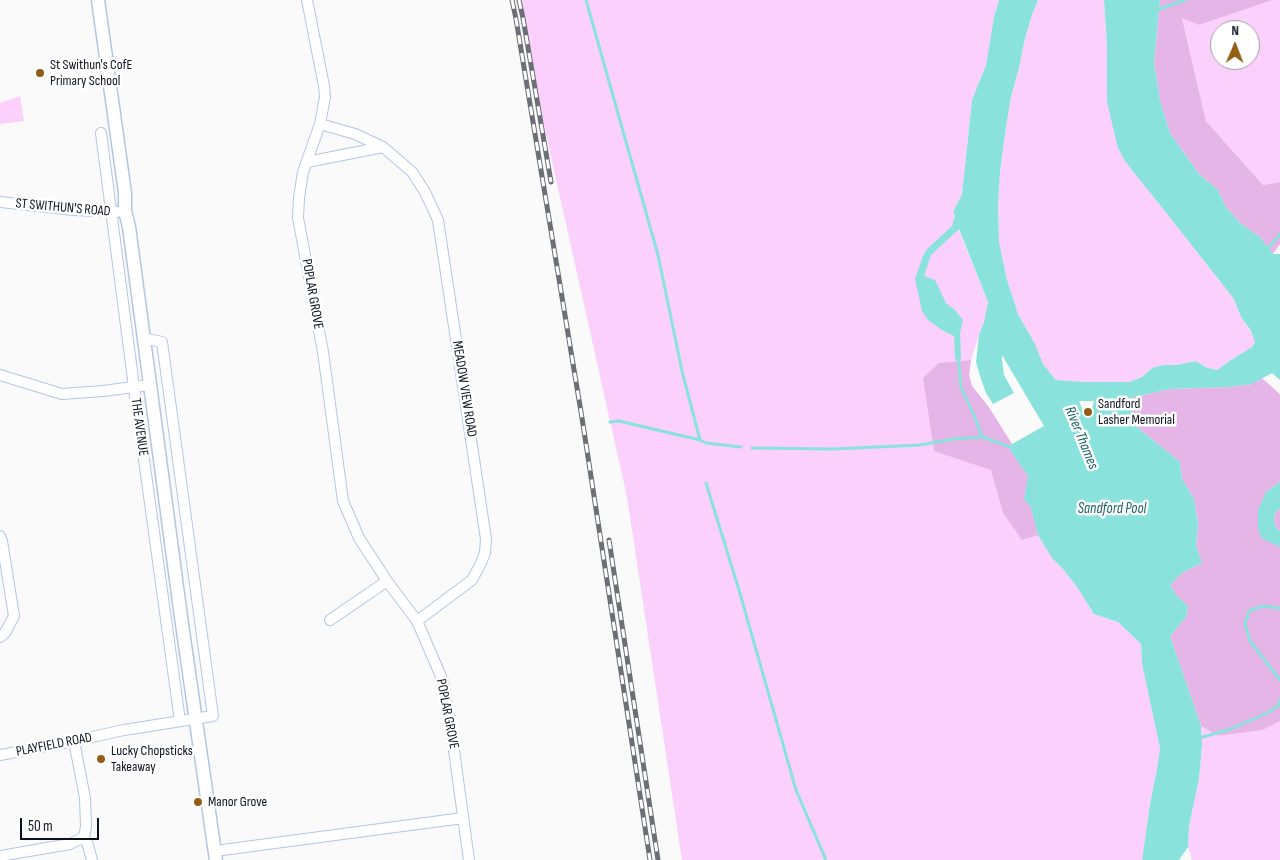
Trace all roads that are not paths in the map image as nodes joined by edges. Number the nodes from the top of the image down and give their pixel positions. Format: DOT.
graph roads {
  1 [pos="98,0"];
  2 [pos="307,0"];
  3 [pos="320,124"];
  4 [pos="101,133"];
  5 [pos="383,147"];
  6 [pos="307,162"];
  7 [pos="0,202"];
  8 [pos="125,211"];
  9 [pos="112,213"];
  10 [pos="143,338"];
  11 [pos="0,375"];
  12 [pos="150,385"];
  13 [pos="134,387"];
  14 [pos="0,536"];
  15 [pos="387,581"];
  16 [pos="330,620"];
  17 [pos="417,620"];
  18 [pos="0,637"];
  19 [pos="196,719"];
  20 [pos="180,721"];
  21 [pos="74,741"];
  22 [pos="0,755"];
  23 [pos="463,818"];
  24 [pos="82,838"];
  25 [pos="0,856"];
  26 [pos="215,856"];
  27 [pos="92,860"];
  28 [pos="469,860"];
  1 -- 8 [label="street, THE AVENUE"];
  2 -- 3 [label="street, POPLAR GROVE"];
  3 -- 5 [label="street, MEADOW VIEW ROAD"];
  3 -- 6 [label="street, POPLAR GROVE"];
  4 -- 9 [label="street, THE AVENUE"];
  5 -- 6 [label="street"];
  5 -- 17 [label="street, MEADOW VIEW ROAD"];
  6 -- 15 [label="street, POPLAR GROVE"];
  7 -- 9 [label="street, ST SWITHUN'S ROAD"];
  8 -- 9 [label="street, ST SWITHUN'S ROAD"];
  8 -- 10 [label="street, THE AVENUE"];
  9 -- 13 [label="street, THE AVENUE"];
  10 -- 12 [label="street, THE AVENUE"];
  10 -- 19 [label="street"];
  11 -- 13 [label="street"];
  12 -- 13 [label="street"];
  12 -- 19 [label="street, THE AVENUE"];
  13 -- 20 [label="street, THE AVENUE"];
  14 -- 18 [label="street"];
  15 -- 16 [label="street"];
  15 -- 17 [label="street, POPLAR GROVE"];
  17 -- 23 [label="street, POPLAR GROVE"];
  19 -- 20 [label="street, PLAYFIELD ROAD"];
  19 -- 26 [label="street, THE AVENUE"];
  20 -- 21 [label="street, PLAYFIELD ROAD"];
  21 -- 22 [label="street, PLAYFIELD ROAD"];
  21 -- 24 [label="street"];
  23 -- 26 [label="street"];
  23 -- 28 [label="street, POPLAR GROVE"];
  24 -- 25 [label="street"];
  24 -- 27 [label="street"];
}
